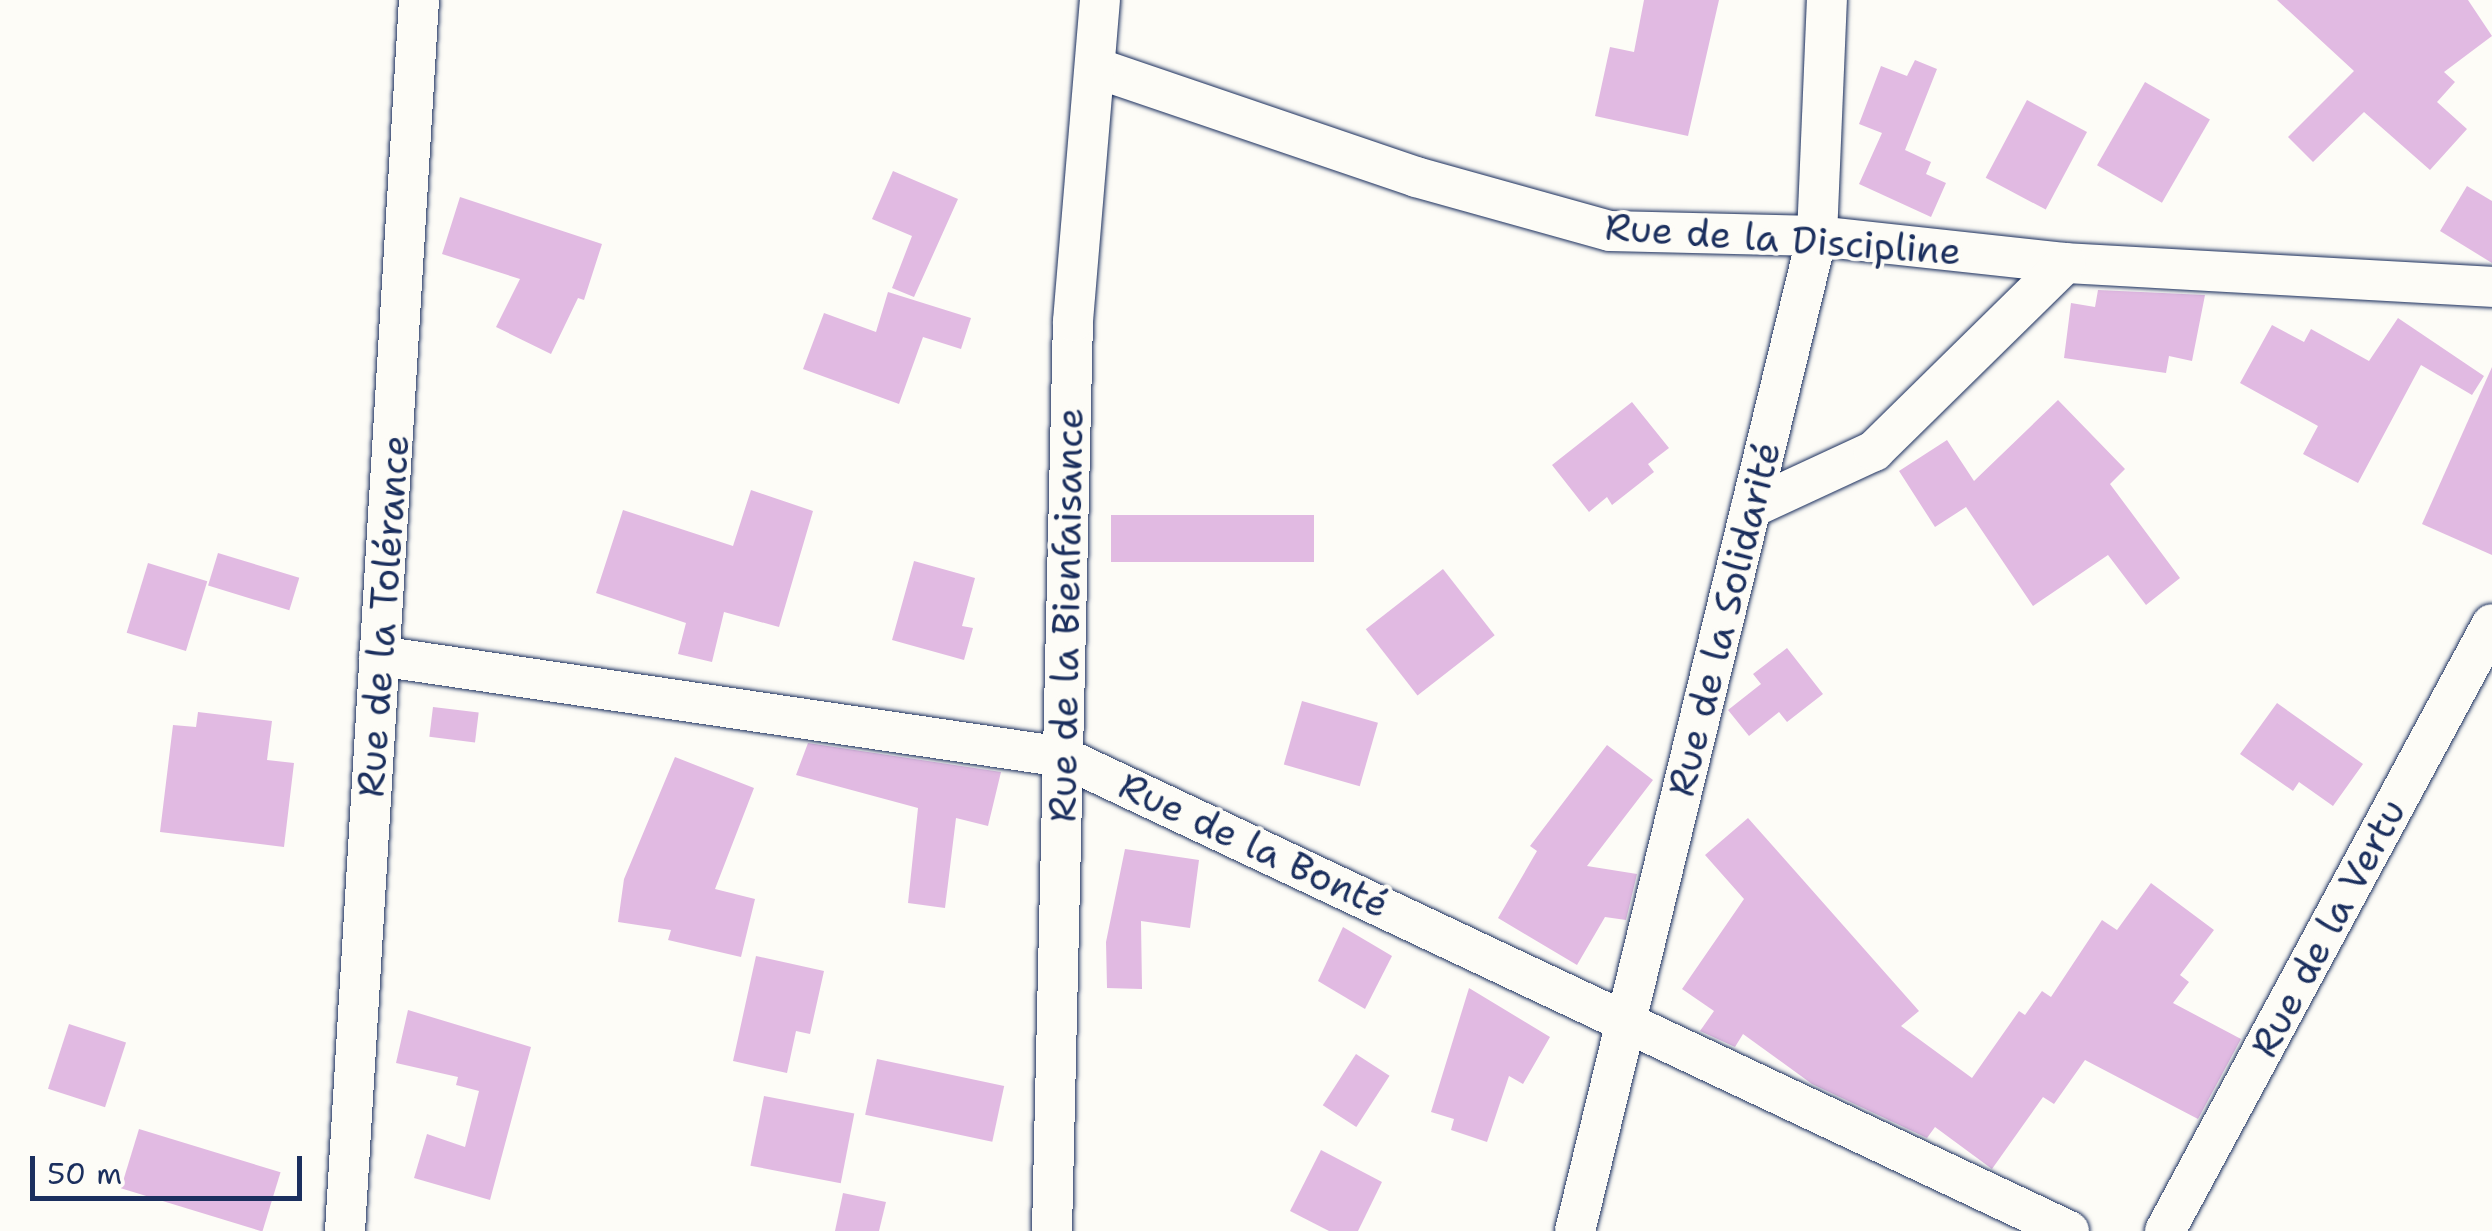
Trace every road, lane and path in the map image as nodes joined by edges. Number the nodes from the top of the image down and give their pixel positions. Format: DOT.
graph roads {
  1 [pos="419,0"];
  2 [pos="1100,0"];
  3 [pos="1827,0"];
  4 [pos="1096,68"];
  5 [pos="1817,236"];
  6 [pos="2066,262"];
  7 [pos="2492,287"];
  8 [pos="1751,508"];
  9 [pos="2492,624"];
  10 [pos="379,656"];
  11 [pos="1063,757"];
  12 [pos="1626,1022"];
  13 [pos="345,1231"];
  14 [pos="1052,1231"];
  15 [pos="1575,1231"];
  16 [pos="2070,1231"];
  17 [pos="2165,1231"];
  1 -- 10 [label="street, Rue de la Tolérance"];
  2 -- 4 [label="street, Rue de la Bienfaisance"];
  3 -- 5 [label="street, Rue de la Solidarité"];
  4 -- 5 [label="street, Rue de la Discipline"];
  4 -- 11 [label="street, Rue de la Bienfaisance"];
  5 -- 6 [label="street, Rue de la Discipline"];
  5 -- 8 [label="street, Rue de la Solidarité"];
  6 -- 7 [label="street, Rue de la Discipline"];
  6 -- 8 [label="street"];
  8 -- 12 [label="street, Rue de la Solidarité"];
  9 -- 17 [label="street, Rue de la Vertu"];
  10 -- 11 [label="street, Rue de la Bonté"];
  10 -- 13 [label="street, Rue de la Tolérance"];
  11 -- 12 [label="street, Rue de la Bonté"];
  11 -- 14 [label="street, Rue de la Bienfaisance"];
  12 -- 15 [label="street, Rue de la Solidarité"];
  12 -- 16 [label="street, Rue de la Bonté"];
}
